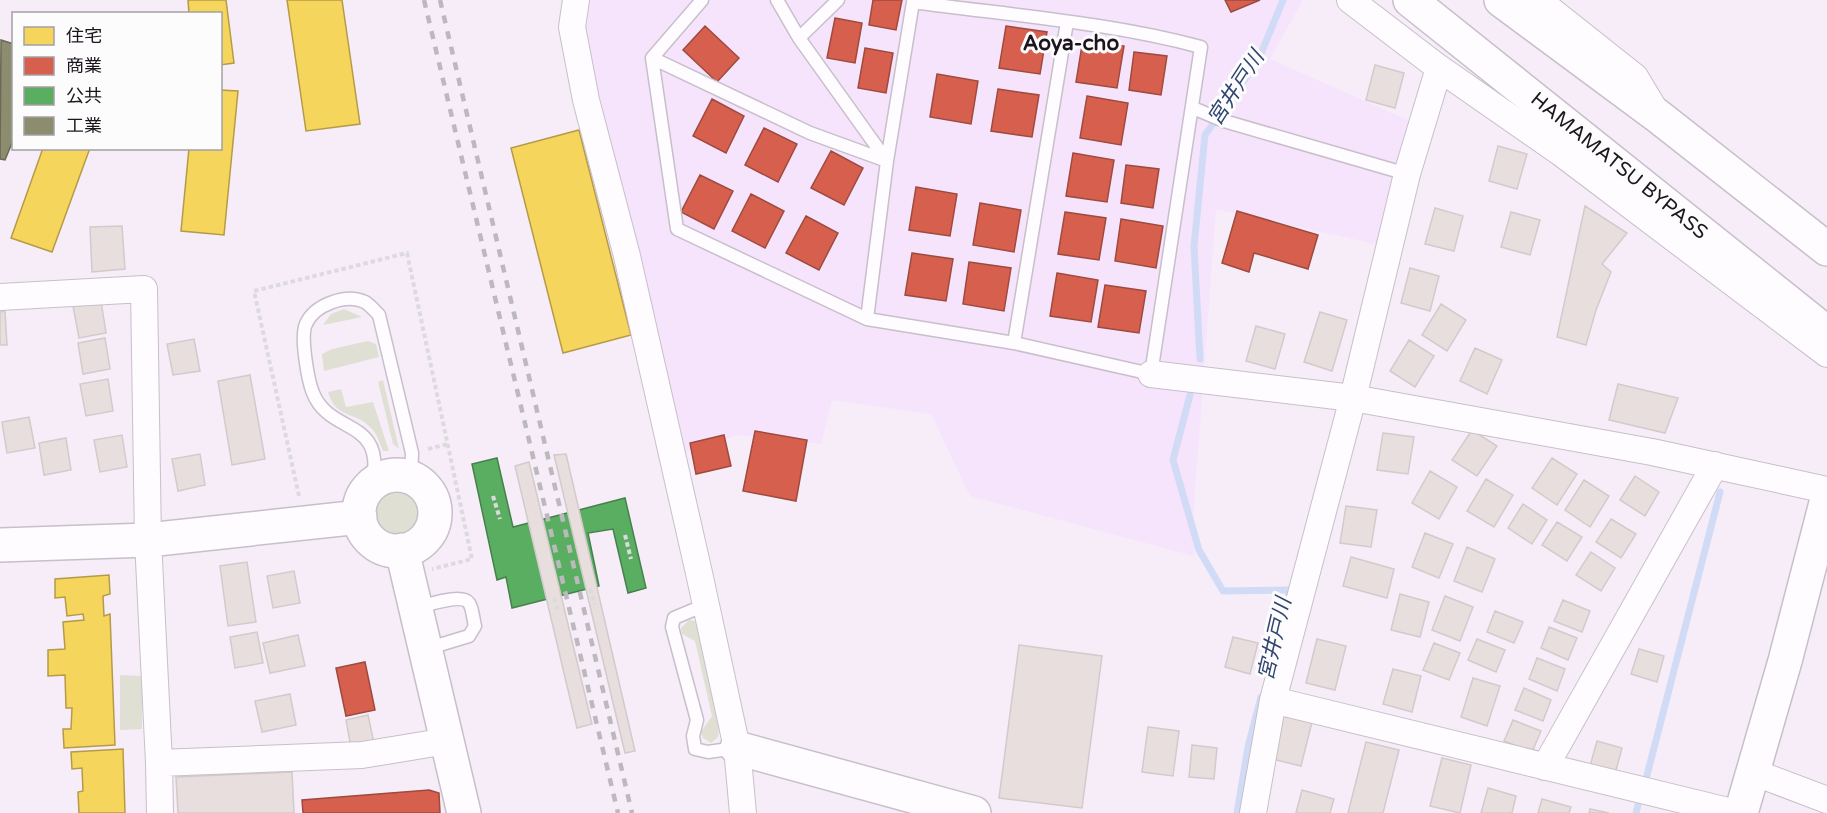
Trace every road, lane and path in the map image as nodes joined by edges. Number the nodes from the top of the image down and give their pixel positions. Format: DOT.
graph roads {
  1 [pos="576,0"];
  2 [pos="702,0"];
  3 [pos="777,0"];
  4 [pos="838,0"];
  5 [pos="1350,0"];
  6 [pos="1410,0"];
  7 [pos="1502,0"];
  8 [pos="1538,0"];
  9 [pos="914,1"];
  10 [pos="1067,22"];
  11 [pos="800,38"];
  12 [pos="652,58"];
  13 [pos="1439,68"];
  14 [pos="1197,110"];
  15 [pos="1659,117"];
  16 [pos="887,161"];
  17 [pos="1407,174"];
  18 [pos="1827,249"];
  19 [pos="0,297"];
  20 [pos="867,319"];
  21 [pos="1827,333"];
  22 [pos="1014,343"];
  23 [pos="1827,354"];
  24 [pos="1151,374"];
  25 [pos="1353,398"];
  26 [pos="448,444"];
  27 [pos="418,464"];
  28 [pos="1715,465"];
  29 [pos="372,485"];
  30 [pos="1827,490"];
  31 [pos="493,496"];
  32 [pos="1827,499"];
  33 [pos="300,500"];
  34 [pos="360,517"];
  35 [pos="500,519"];
  36 [pos="625,535"];
  37 [pos="148,540"];
  38 [pos="0,545"];
  39 [pos="402,550"];
  40 [pos="632,559"];
  41 [pos="431,569"];
  42 [pos="590,589"];
  43 [pos="554,598"];
  44 [pos="595,605"];
  45 [pos="705,605"];
  46 [pos="416,608"];
  47 [pos="558,611"];
  48 [pos="426,649"];
  49 [pos="1273,700"];
  50 [pos="447,741"];
  51 [pos="737,748"];
  52 [pos="159,763"];
  53 [pos="1545,767"];
  54 [pos="1753,772"];
  55 [pos="1827,800"];
  56 [pos="160,813"];
  57 [pos="464,813"];
  58 [pos="743,813"];
  59 [pos="974,813"];
  60 [pos="1253,813"];
  61 [pos="1736,813"];
  62 [pos="1741,813"];
  1 -- 45 [label="street"];
  2 -- 12 [label="lane"];
  3 -- 11 [label="lane"];
  4 -- 11 [label="lane"];
  5 -- 13 [label="street"];
  6 -- 21 [label="main road, HAMAMATSU BYPASS"];
  7 -- 15 [label="main road"];
  8 -- 15 [label="street"];
  9 -- 10 [label="lane"];
  9 -- 16 [label="lane"];
  10 -- 14 [label="lane"];
  10 -- 22 [label="lane"];
  11 -- 16 [label="lane"];
  12 -- 16 [label="lane"];
  12 -- 20 [label="lane"];
  13 -- 17 [label="street"];
  13 -- 23 [label="street"];
  14 -- 17 [label="lane"];
  14 -- 24 [label="lane"];
  15 -- 18 [label="main road"];
  16 -- 20 [label="lane"];
  17 -- 25 [label="street"];
  19 -- 37 [label="street"];
  20 -- 22 [label="lane"];
  22 -- 24 [label="lane"];
  24 -- 25 [label="street"];
  25 -- 28 [label="street"];
  25 -- 49 [label="street"];
  26 -- 27 [label="path"];
  26 -- 33 [label="path"];
  26 -- 41 [label="path"];
  27 -- 29 [label="main road"];
  27 -- 29 [label="lane"];
  27 -- 39 [label="main road"];
  28 -- 30 [label="street"];
  28 -- 53 [label="street"];
  29 -- 34 [label="main road"];
  31 -- 35 [label="path"];
  32 -- 54 [label="main road"];
  34 -- 37 [label="main road"];
  34 -- 39 [label="main road"];
  36 -- 40 [label="path"];
  37 -- 38 [label="main road"];
  37 -- 52 [label="street"];
  39 -- 46 [label="main road"];
  42 -- 44 [label="path"];
  43 -- 47 [label="path"];
  45 -- 51 [label="street"];
  45 -- 51 [label="lane"];
  46 -- 48 [label="main road"];
  46 -- 48 [label="lane"];
  48 -- 50 [label="main road"];
  49 -- 53 [label="street"];
  49 -- 60 [label="street"];
  50 -- 52 [label="street"];
  50 -- 57 [label="main road"];
  51 -- 58 [label="street"];
  51 -- 59 [label="main road"];
  52 -- 56 [label="street"];
  53 -- 61 [label="street"];
  54 -- 55 [label="street"];
  54 -- 62 [label="main road"];
}
